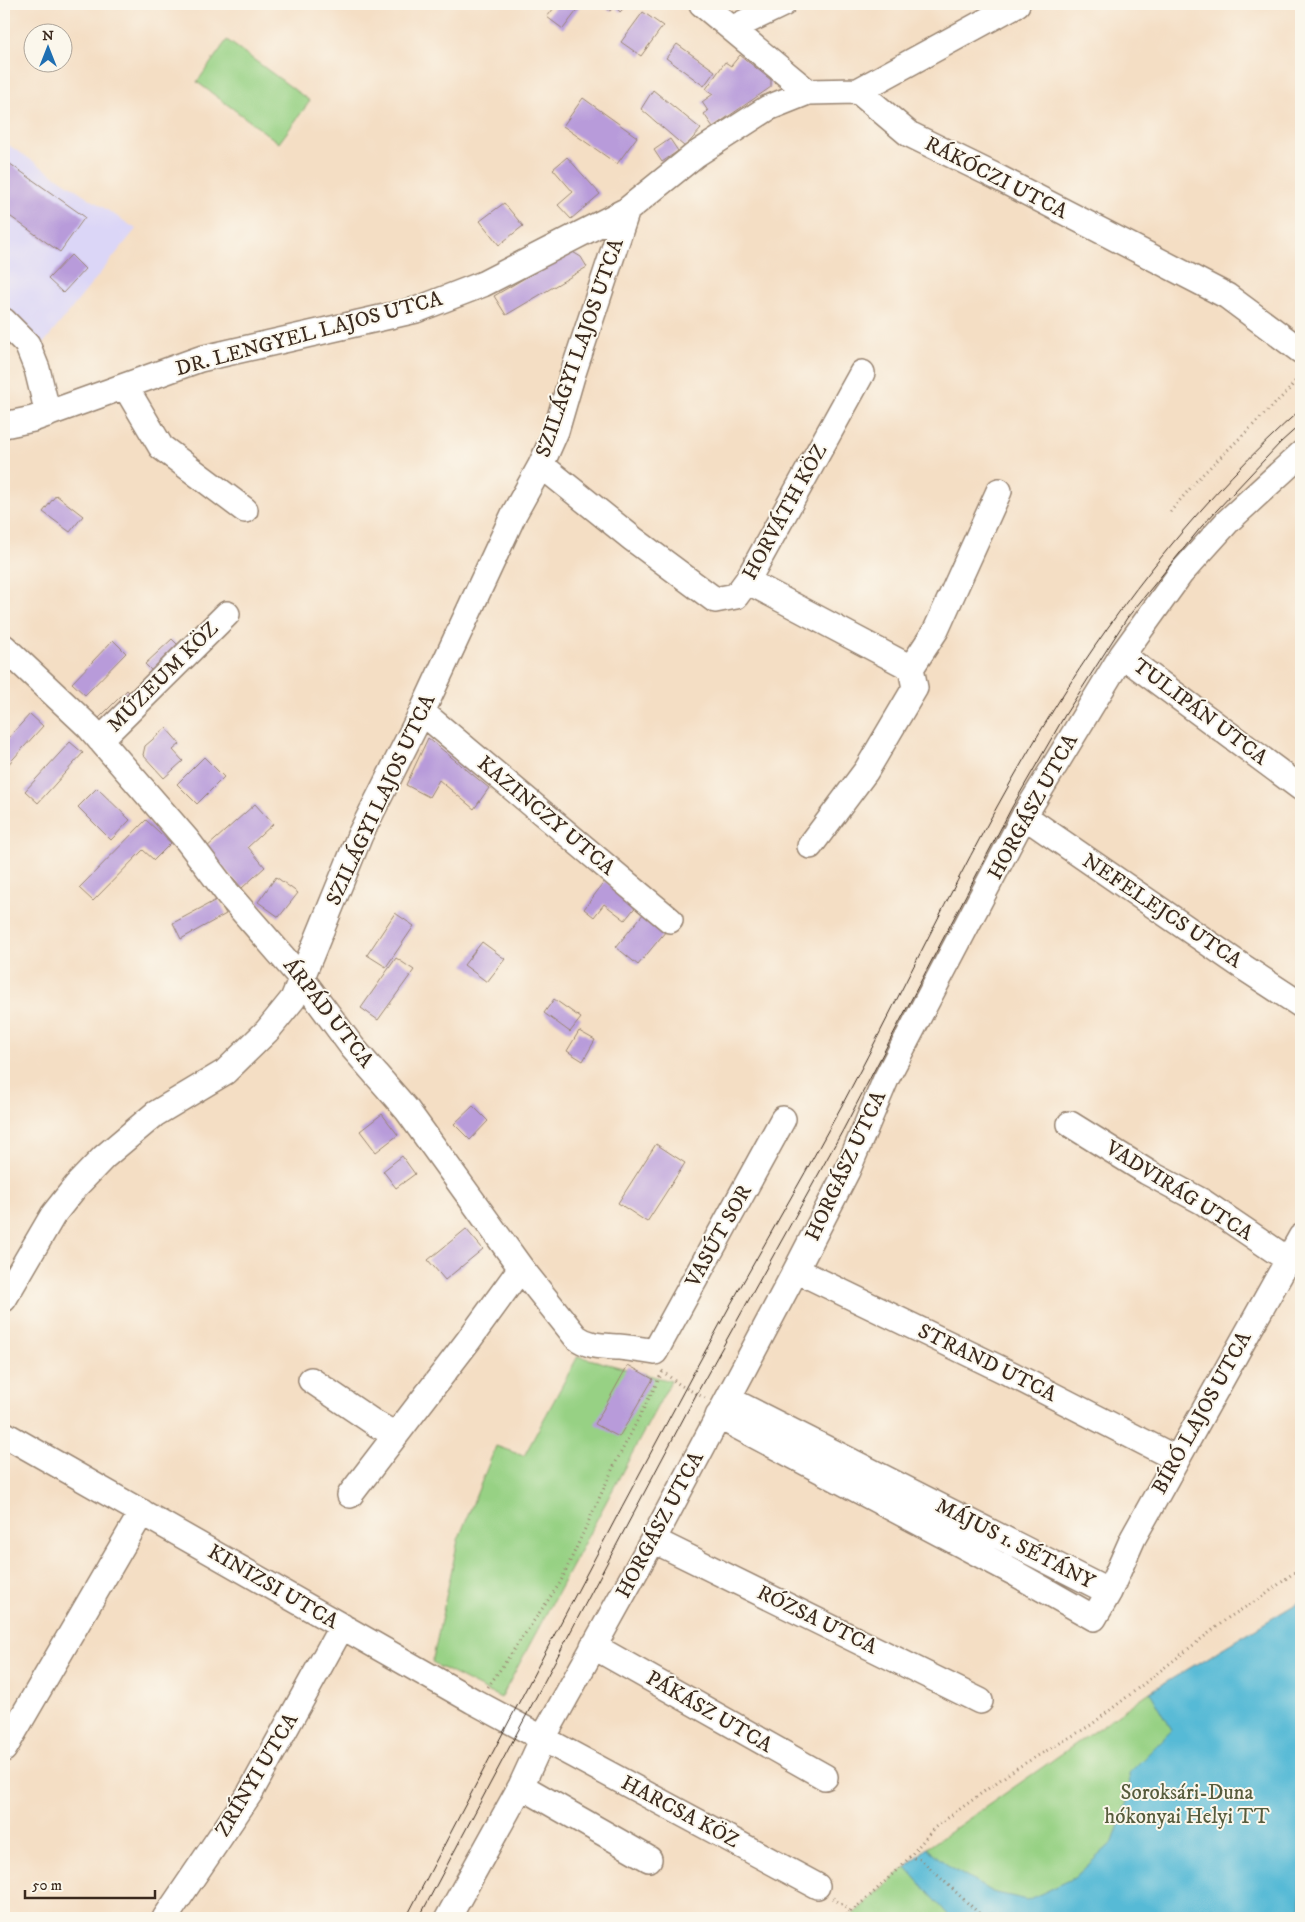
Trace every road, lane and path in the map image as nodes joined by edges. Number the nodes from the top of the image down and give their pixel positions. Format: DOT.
graph roads {
  1 [pos="702,4"];
  2 [pos="783,4"];
  3 [pos="1017,4"];
  4 [pos="733,28"];
  5 [pos="858,91"];
  6 [pos="808,92"];
  7 [pos="627,210"];
  8 [pos="577,236"];
  9 [pos="612,255"];
  10 [pos="4,321"];
  11 [pos="1301,351"];
  12 [pos="862,373"];
  13 [pos="1301,373"];
  14 [pos="125,386"];
  15 [pos="48,414"];
  16 [pos="4,425"];
  17 [pos="1301,454"];
  18 [pos="541,465"];
  19 [pos="999,491"];
  20 [pos="245,510"];
  21 [pos="1170,512"];
  22 [pos="747,581"];
  23 [pos="226,614"];
  24 [pos="4,647"];
  25 [pos="1122,655"];
  26 [pos="911,668"];
  27 [pos="422,712"];
  28 [pos="100,740"];
  29 [pos="1301,788"];
  30 [pos="1024,816"];
  31 [pos="810,846"];
  32 [pos="670,920"];
  33 [pos="302,979"];
  34 [pos="1301,1005"];
  35 [pos="783,1119"];
  36 [pos="1070,1124"];
  37 [pos="1301,1237"];
  38 [pos="1288,1259"];
  39 [pos="521,1268"];
  40 [pos="796,1270"];
  41 [pos="4,1299"];
  42 [pos="659,1362"];
  43 [pos="311,1380"];
  44 [pos="680,1385"];
  45 [pos="719,1405"];
  46 [pos="4,1434"];
  47 [pos="396,1435"];
  48 [pos="1177,1458"];
  49 [pos="350,1495"];
  50 [pos="142,1512"];
  51 [pos="653,1540"];
  52 [pos="1301,1568"];
  53 [pos="1109,1592"];
  54 [pos="342,1626"];
  55 [pos="593,1646"];
  56 [pos="980,1701"];
  57 [pos="479,1704"];
  58 [pos="543,1738"];
  59 [pos="4,1749"];
  60 [pos="825,1778"];
  61 [pos="521,1786"];
  62 [pos="909,1857"];
  63 [pos="649,1859"];
  64 [pos="817,1886"];
  65 [pos="1006,1914"];
  66 [pos="165,1918"];
  67 [pos="448,1918"];
  68 [pos="843,1918"];
  69 [pos="984,1918"];
  70 [pos="1002,1918"];
  1 -- 4 [label="street"];
  2 -- 4 [label="street"];
  3 -- 5 [label="street"];
  4 -- 6 [label="street"];
  5 -- 6 [label="street"];
  5 -- 11 [label="street, RÁKÓCZI UTCA"];
  6 -- 7 [label="street, DR. LENGYEL LAJOS UTCA"];
  7 -- 8 [label="street, DR. LENGYEL LAJOS UTCA"];
  7 -- 9 [label="street, SZILÁGYI LAJOS UTCA"];
  8 -- 9 [label="street"];
  8 -- 14 [label="street, DR. LENGYEL LAJOS UTCA"];
  9 -- 18 [label="street, SZILÁGYI LAJOS UTCA"];
  10 -- 15 [label="street"];
  12 -- 22 [label="street, HORVÁTH KÖZ"];
  13 -- 21 [label="path"];
  14 -- 15 [label="street, DR. LENGYEL LAJOS UTCA"];
  14 -- 20 [label="street"];
  15 -- 16 [label="street, DR. LENGYEL LAJOS UTCA"];
  17 -- 25 [label="street, HORGÁSZ UTCA"];
  18 -- 22 [label="street, HORVÁTH KÖZ"];
  18 -- 27 [label="street, SZILÁGYI LAJOS UTCA"];
  19 -- 26 [label="street"];
  22 -- 26 [label="street"];
  23 -- 28 [label="street, MÚZEUM KÖZ"];
  24 -- 28 [label="street, ÁRPÁD UTCA"];
  25 -- 29 [label="street, TULIPÁN UTCA"];
  25 -- 30 [label="street, HORGÁSZ UTCA"];
  26 -- 31 [label="street"];
  27 -- 32 [label="street, KAZINCZY UTCA"];
  27 -- 33 [label="street, SZILÁGYI LAJOS UTCA"];
  28 -- 33 [label="street, ÁRPÁD UTCA"];
  30 -- 34 [label="street, NEFELEJCS UTCA"];
  30 -- 40 [label="street, HORGÁSZ UTCA"];
  33 -- 39 [label="street, ÁRPÁD UTCA"];
  33 -- 41 [label="street, SZILÁGYI LAJOS UTCA"];
  35 -- 42 [label="street, VASÚT SOR"];
  36 -- 38 [label="street, VADVIRÁG UTCA"];
  37 -- 38 [label="street, BÍRÓ LAJOS UTCA"];
  38 -- 48 [label="street, BÍRÓ LAJOS UTCA"];
  39 -- 42 [label="street, ÁRPÁD UTCA"];
  39 -- 47 [label="street"];
  40 -- 45 [label="street, HORGÁSZ UTCA"];
  40 -- 48 [label="street, STRAND UTCA"];
  42 -- 57 [label="path"];
  43 -- 47 [label="street"];
  44 -- 45 [label="path"];
  45 -- 51 [label="street, HORGÁSZ UTCA"];
  45 -- 53 [label="street, MÁJUS 1. SÉTÁNY"];
  46 -- 50 [label="street, KINIZSI UTCA"];
  47 -- 49 [label="street"];
  48 -- 53 [label="street, BÍRÓ LAJOS UTCA"];
  50 -- 54 [label="street, KINIZSI UTCA"];
  50 -- 59 [label="street"];
  51 -- 55 [label="street, HORGÁSZ UTCA"];
  51 -- 56 [label="street, RÓZSA UTCA"];
  52 -- 62 [label="path"];
  54 -- 57 [label="street, KINIZSI UTCA"];
  54 -- 66 [label="street, ZRÍNYI UTCA"];
  55 -- 58 [label="street, HORGÁSZ UTCA"];
  55 -- 60 [label="street, PÁKÁSZ UTCA"];
  57 -- 58 [label="street, KINIZSI UTCA"];
  58 -- 61 [label="street, HORGÁSZ UTCA"];
  58 -- 64 [label="street, HARCSA KÖZ"];
  61 -- 63 [label="street"];
  61 -- 67 [label="street, HORGÁSZ UTCA"];
  62 -- 68 [label="path"];
  62 -- 69 [label="path"];
  65 -- 70 [label="path"];
}
